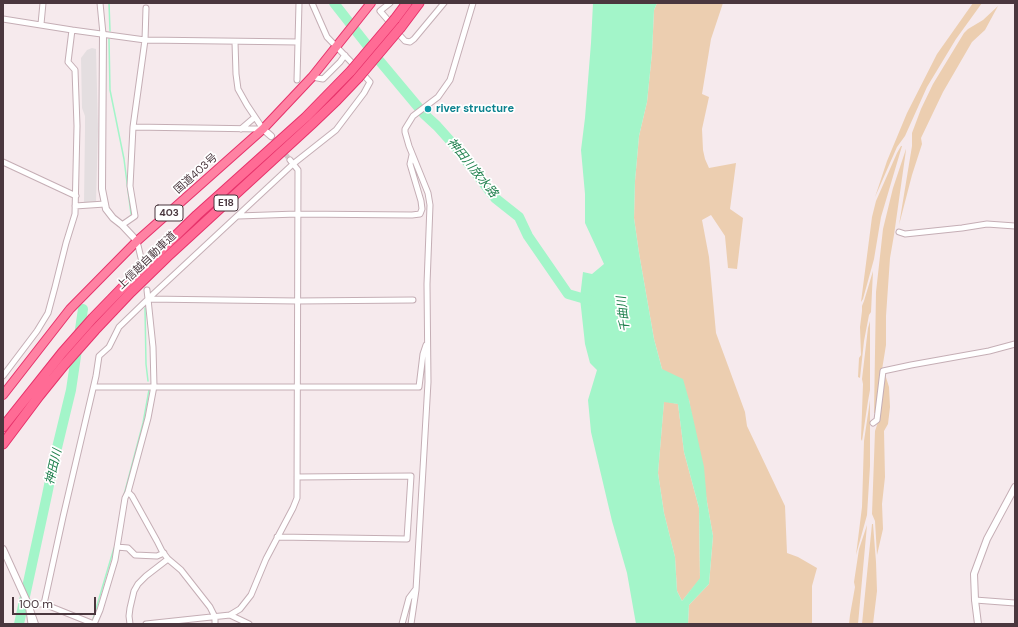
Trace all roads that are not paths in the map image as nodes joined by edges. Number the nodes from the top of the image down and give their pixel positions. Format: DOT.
graph roads {
  1 [pos="43,3"];
  2 [pos="100,3"];
  3 [pos="299,3"];
  4 [pos="312,3"];
  5 [pos="390,3"];
  6 [pos="408,3"];
  7 [pos="419,3"];
  8 [pos="444,3"];
  9 [pos="473,3"];
  10 [pos="369,5"];
  11 [pos="146,8"];
  12 [pos="3,19"];
  13 [pos="41,24"];
  14 [pos="72,30"];
  15 [pos="103,34"];
  16 [pos="145,40"];
  17 [pos="235,42"];
  18 [pos="298,42"];
  19 [pos="339,44"];
  20 [pos="345,55"];
  21 [pos="312,77"];
  22 [pos="297,80"];
  23 [pos="255,117"];
  24 [pos="133,127"];
  25 [pos="241,129"];
  26 [pos="263,129"];
  27 [pos="271,136"];
  28 [pos="412,154"];
  29 [pos="3,162"];
  30 [pos="292,162"];
  31 [pos="76,196"];
  32 [pos="105,204"];
  33 [pos="76,206"];
  34 [pos="297,214"];
  35 [pos="238,216"];
  36 [pos="122,225"];
  37 [pos="1015,226"];
  38 [pos="899,232"];
  39 [pos="137,241"];
  40 [pos="140,258"];
  41 [pos="147,290"];
  42 [pos="148,299"];
  43 [pos="413,300"];
  44 [pos="297,301"];
  45 [pos="427,340"];
  46 [pos="1015,344"];
  47 [pos="3,376"];
  48 [pos="154,386"];
  49 [pos="297,386"];
  50 [pos="94,387"];
  51 [pos="3,394"];
  52 [pos="873,422"];
  53 [pos="3,427"];
  54 [pos="3,444"];
  55 [pos="297,477"];
  56 [pos="1015,487"];
  57 [pos="128,492"];
  58 [pos="277,537"];
  59 [pos="117,547"];
  60 [pos="3,549"];
  61 [pos="164,553"];
  62 [pos="168,559"];
  63 [pos="416,590"];
  64 [pos="975,600"];
  65 [pos="1015,603"];
  66 [pos="28,604"];
  67 [pos="44,604"];
  68 [pos="230,615"];
  69 [pos="215,617"];
  70 [pos="31,624"];
  71 [pos="35,624"];
  72 [pos="94,624"];
  73 [pos="130,624"];
  74 [pos="146,624"];
  75 [pos="214,624"];
  76 [pos="249,624"];
  77 [pos="402,624"];
  78 [pos="411,624"];
  79 [pos="978,624"];
  1 -- 13 [label="street"];
  2 -- 15 [label="street"];
  3 -- 18 [label="street"];
  4 -- 19 [label="street"];
  5 -- 8 [label="street"];
  6 -- 53 [label="highway, 上信越自動車道 / E18, bridge"];
  7 -- 54 [label="highway, 上信越自動車道 / E18, bridge"];
  9 -- 28 [label="street"];
  10 -- 19 [label="highway, 国道403号 / 403"];
  11 -- 16 [label="street"];
  12 -- 13 [label="street"];
  13 -- 14 [label="street"];
  14 -- 15 [label="street"];
  14 -- 31 [label="street"];
  15 -- 16 [label="street"];
  15 -- 32 [label="street"];
  16 -- 17 [label="street"];
  16 -- 24 [label="street"];
  17 -- 18 [label="street"];
  17 -- 23 [label="street"];
  18 -- 22 [label="street"];
  19 -- 20 [label="street"];
  19 -- 21 [label="highway, 国道403号 / 403"];
  20 -- 21 [label="street"];
  20 -- 30 [label="street"];
  21 -- 26 [label="highway, 国道403号 / 403"];
  23 -- 25 [label="street"];
  23 -- 26 [label="street"];
  24 -- 25 [label="street"];
  24 -- 36 [label="street"];
  25 -- 26 [label="street"];
  26 -- 27 [label="street"];
  26 -- 39 [label="highway, 国道403号 / 403"];
  28 -- 34 [label="street"];
  28 -- 45 [label="street"];
  29 -- 31 [label="street"];
  30 -- 34 [label="street"];
  30 -- 35 [label="street"];
  31 -- 33 [label="street"];
  32 -- 33 [label="street"];
  32 -- 36 [label="street"];
  33 -- 47 [label="street"];
  34 -- 35 [label="street"];
  34 -- 44 [label="street"];
  35 -- 42 [label="street"];
  36 -- 39 [label="street"];
  37 -- 38 [label="street"];
  39 -- 40 [label="street"];
  39 -- 51 [label="highway, 国道403号 / 403"];
  41 -- 42 [label="street"];
  42 -- 44 [label="street"];
  42 -- 48 [label="street"];
  42 -- 50 [label="street"];
  43 -- 44 [label="street"];
  44 -- 49 [label="street"];
  45 -- 49 [label="street"];
  45 -- 63 [label="street"];
  46 -- 52 [label="street"];
  48 -- 49 [label="street"];
  48 -- 50 [label="street"];
  48 -- 57 [label="street"];
  49 -- 55 [label="street"];
  50 -- 67 [label="street"];
  55 -- 58 [label="street"];
  55 -- 58 [label="street"];
  56 -- 64 [label="street"];
  57 -- 59 [label="street"];
  57 -- 61 [label="street"];
  58 -- 68 [label="street"];
  59 -- 61 [label="street"];
  59 -- 72 [label="street"];
  60 -- 66 [label="street"];
  61 -- 62 [label="street"];
  62 -- 69 [label="street"];
  62 -- 73 [label="street"];
  63 -- 77 [label="street"];
  63 -- 78 [label="street"];
  64 -- 65 [label="street"];
  64 -- 79 [label="street"];
  66 -- 67 [label="street"];
  66 -- 70 [label="street"];
  66 -- 71 [label="street"];
  67 -- 72 [label="street"];
  68 -- 69 [label="street"];
  68 -- 76 [label="street"];
  69 -- 74 [label="street"];
  69 -- 75 [label="street"];
}
